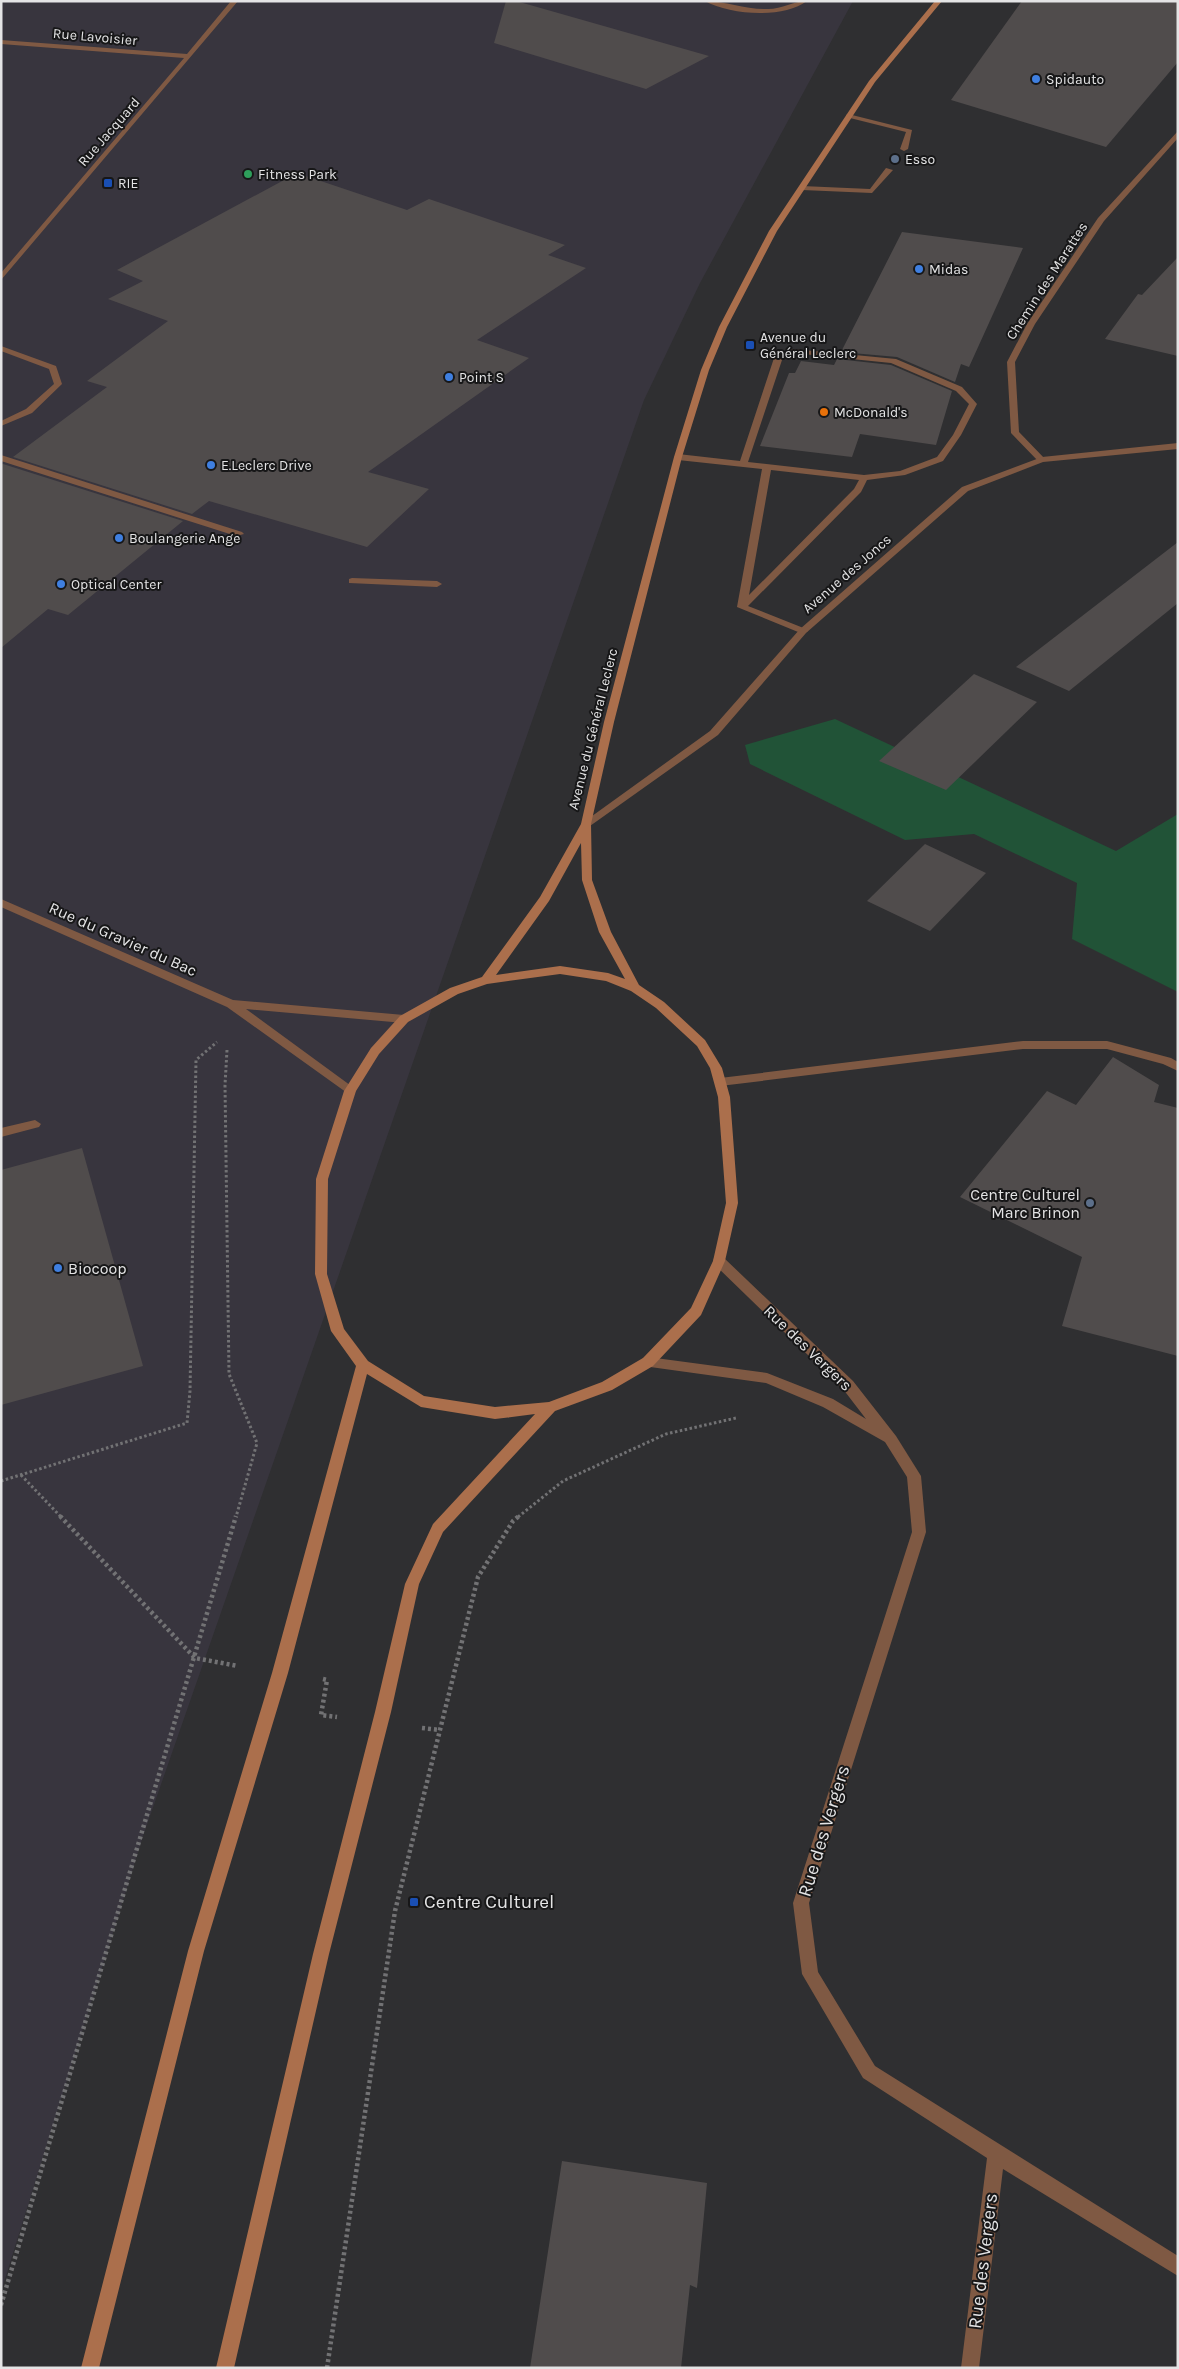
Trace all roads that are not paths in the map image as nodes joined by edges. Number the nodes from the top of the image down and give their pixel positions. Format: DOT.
graph roads {
  1 [pos="234,1"];
  2 [pos="708,1"];
  3 [pos="804,1"];
  4 [pos="939,1"];
  5 [pos="1,42"];
  6 [pos="188,56"];
  7 [pos="848,116"];
  8 [pos="1178,133"];
  9 [pos="904,149"];
  10 [pos="889,170"];
  11 [pos="802,188"];
  12 [pos="1,278"];
  13 [pos="1,348"];
  14 [pos="1,424"];
  15 [pos="1178,446"];
  16 [pos="1,458"];
  17 [pos="678,458"];
  18 [pos="1042,460"];
  19 [pos="743,464"];
  20 [pos="767,467"];
  21 [pos="864,478"];
  22 [pos="239,534"];
  23 [pos="352,581"];
  24 [pos="437,584"];
  25 [pos="742,607"];
  26 [pos="803,631"];
  27 [pos="586,824"];
  28 [pos="1,903"];
  29 [pos="486,980"];
  30 [pos="635,988"];
  31 [pos="231,1004"];
  32 [pos="404,1019"];
  33 [pos="1178,1067"];
  34 [pos="720,1082"];
  35 [pos="350,1090"];
  36 [pos="35,1124"];
  37 [pos="1,1133"];
  38 [pos="719,1262"];
  39 [pos="648,1362"];
  40 [pos="362,1365"];
  41 [pos="550,1407"];
  42 [pos="891,1440"];
  43 [pos="996,2154"];
  44 [pos="1178,2267"];
  45 [pos="90,2368"];
  46 [pos="225,2368"];
  47 [pos="970,2368"];
  1 -- 6 [label="street, Rue Jacquard"];
  2 -- 3 [label="street"];
  4 -- 7 [label="main road, Avenue du Général Leclerc"];
  5 -- 6 [label="street, Rue Lavoisier"];
  6 -- 12 [label="street, Rue Jacquard"];
  7 -- 9 [label="street"];
  7 -- 11 [label="main road, Avenue du Général Leclerc"];
  8 -- 18 [label="street, Chemin des Marattes"];
  10 -- 11 [label="street"];
  11 -- 17 [label="main road, Avenue du Général Leclerc"];
  13 -- 14 [label="street"];
  15 -- 18 [label="street, Avenue des Joncs"];
  16 -- 22 [label="street"];
  17 -- 19 [label="street"];
  17 -- 27 [label="main road, Avenue du Général Leclerc"];
  18 -- 26 [label="street, Avenue des Joncs"];
  19 -- 20 [label="street"];
  19 -- 21 [label="street"];
  20 -- 21 [label="street"];
  20 -- 25 [label="street"];
  21 -- 25 [label="street"];
  23 -- 24 [label="street"];
  25 -- 26 [label="street"];
  26 -- 27 [label="street, Avenue des Joncs"];
  27 -- 29 [label="main road, Avenue du Général Leclerc"];
  27 -- 30 [label="main road, Avenue du Général Leclerc"];
  28 -- 31 [label="street, Rue du Gravier du Bac"];
  29 -- 30 [label="main road"];
  29 -- 32 [label="main road"];
  30 -- 34 [label="main road"];
  31 -- 32 [label="street, Rue du Gravier du Bac"];
  31 -- 35 [label="street, Rue du Gravier du Bac"];
  32 -- 35 [label="main road"];
  33 -- 34 [label="street"];
  34 -- 38 [label="main road"];
  35 -- 40 [label="main road"];
  36 -- 37 [label="street"];
  38 -- 39 [label="main road"];
  38 -- 42 [label="street, Rue des Vergers"];
  39 -- 41 [label="main road"];
  39 -- 42 [label="street, Rue des Vergers"];
  40 -- 41 [label="main road"];
  40 -- 45 [label="main road"];
  41 -- 46 [label="main road"];
  42 -- 43 [label="street, Rue des Vergers"];
  43 -- 44 [label="street, Rue des Vergers"];
  43 -- 47 [label="street, Rue des Vergers"];
}
